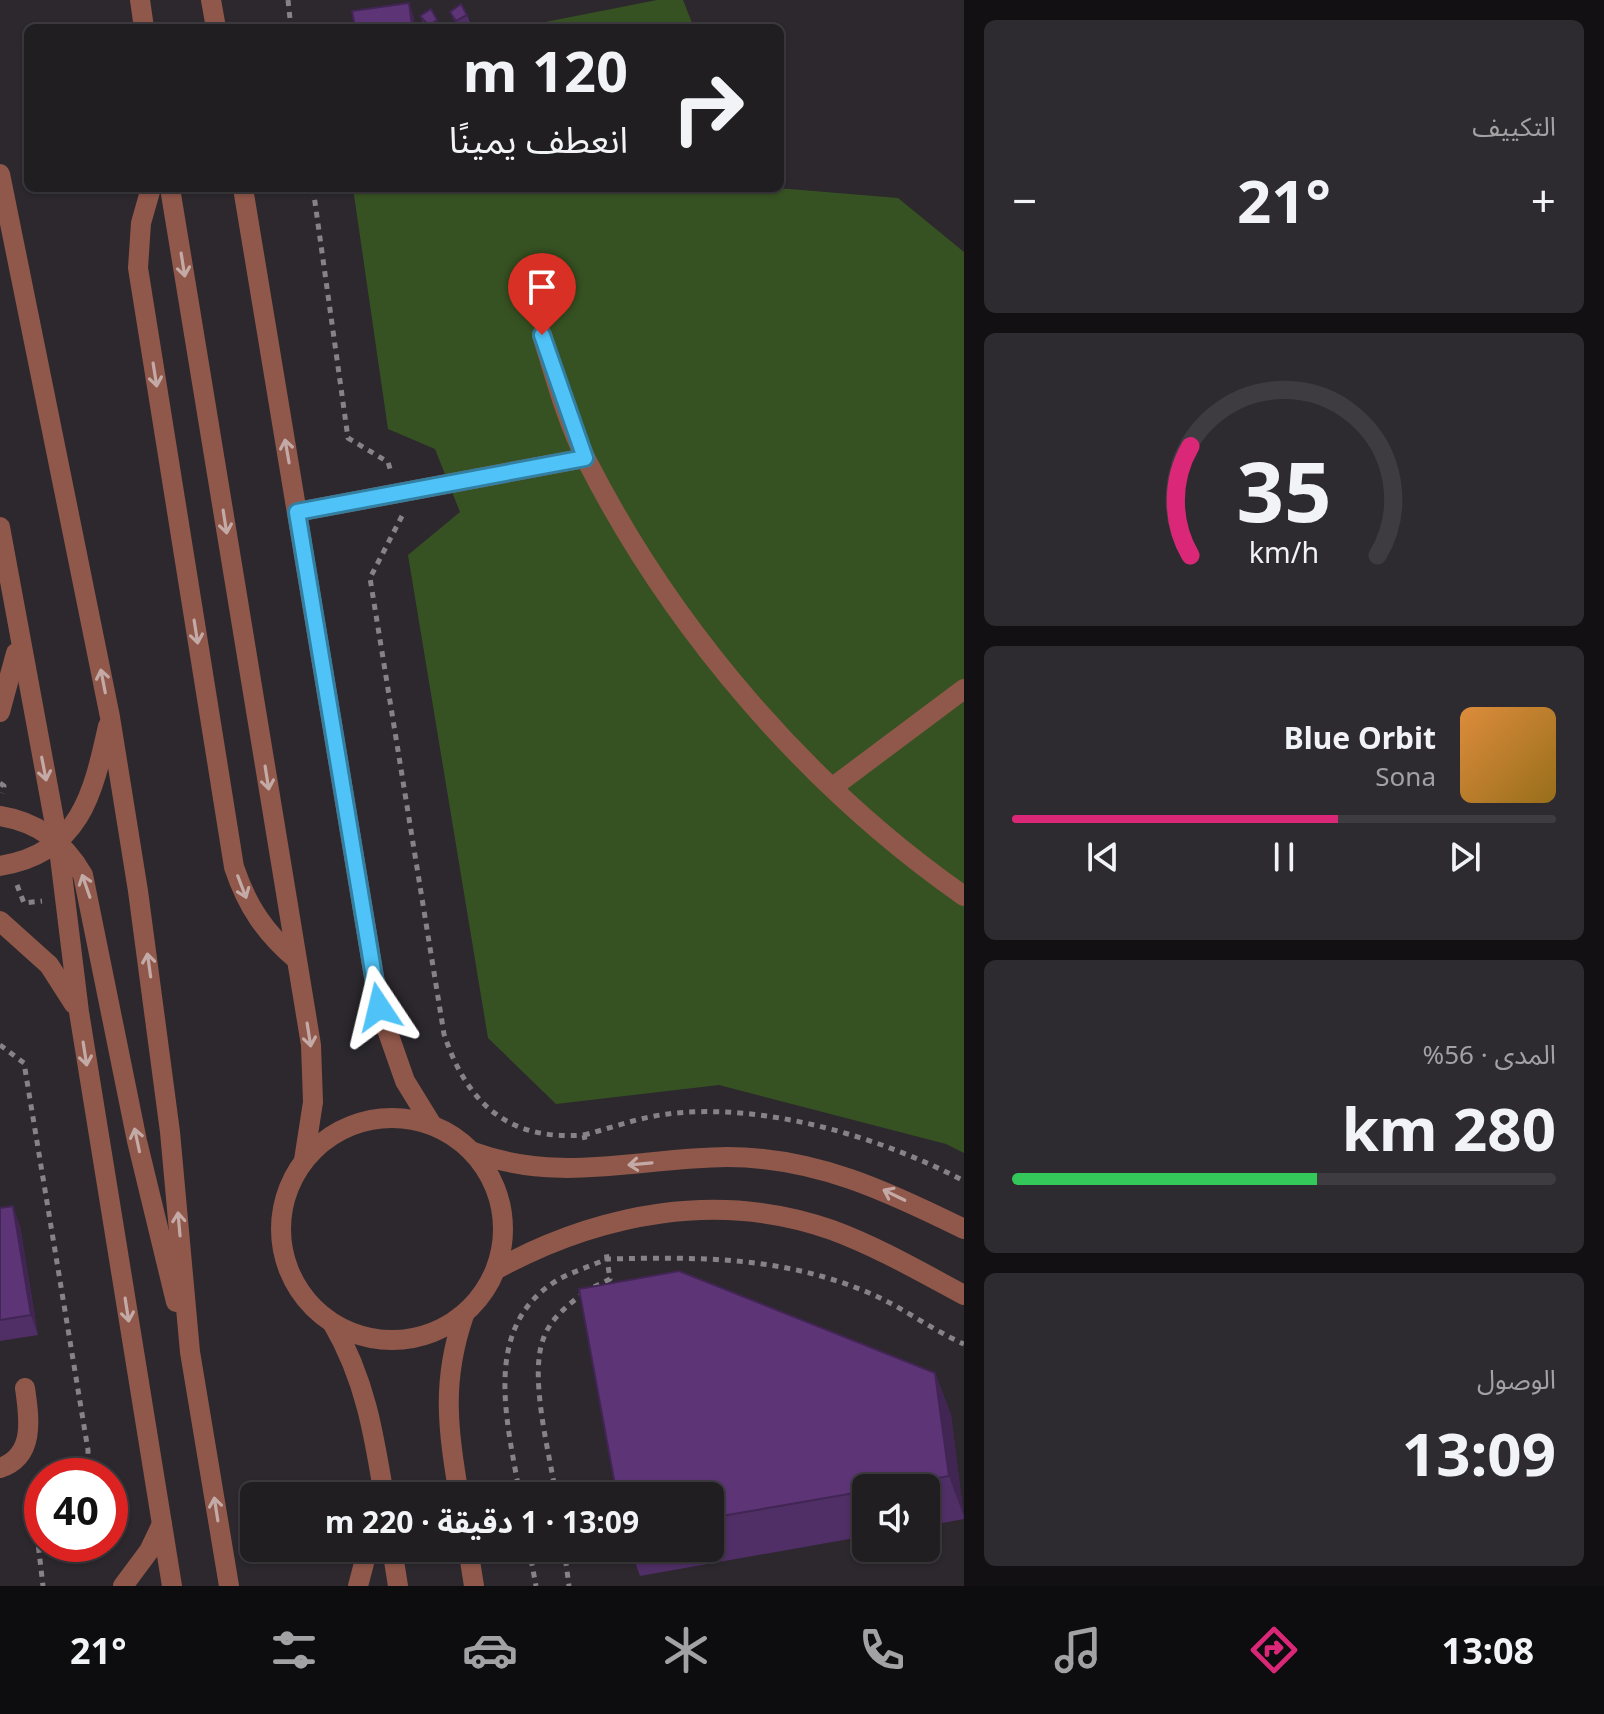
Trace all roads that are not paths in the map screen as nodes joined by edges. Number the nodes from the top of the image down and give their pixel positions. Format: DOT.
graph roads {
  1 [pos="140,0"];
  2 [pos="211,0"];
  3 [pos="143,24"];
  4 [pos="215,24"];
  5 [pos="0,174"];
  6 [pos="150,192"];
  7 [pos="171,192"];
  8 [pos="244,192"];
  9 [pos="542,335"];
  10 [pos="585,458"];
  11 [pos="297,512"];
  12 [pos="0,527"];
  13 [pos="18,641"];
  14 [pos="964,689"];
  15 [pos="0,712"];
  16 [pos="110,717"];
  17 [pos="833,787"];
  18 [pos="0,816"];
  19 [pos="58,841"];
  20 [pos="0,866"];
  21 [pos="964,896"];
  22 [pos="0,921"];
  23 [pos="296,959"];
  24 [pos="79,1012"];
  25 [pos="432,1125"];
  26 [pos="472,1151"];
  27 [pos="304,1160"];
  28 [pos="964,1229"];
  29 [pos="497,1269"];
  30 [pos="964,1295"];
  31 [pos="464,1315"];
  32 [pos="333,1324"];
  33 [pos="190,1352"];
  34 [pos="25,1388"];
  35 [pos="0,1468"];
  36 [pos="381,1482"];
  37 [pos="457,1482"];
  38 [pos="162,1524"];
  39 [pos="364,1562"];
  40 [pos="394,1562"];
  41 [pos="470,1562"];
  42 [pos="123,1586"];
  43 [pos="172,1586"];
  44 [pos="229,1586"];
  45 [pos="358,1586"];
  46 [pos="398,1586"];
  47 [pos="474,1586"];
  1 -- 3 [label="street"];
  2 -- 4 [label="street"];
  16 -- 5 [label="street, one-way"];
  6 -- 23 [label="street, one-way"];
  7 -- 23 [label="street, one-way"];
  11 -- 8 [label="street, one-way"];
  9 -- 10 [label="street"];
  10 -- 11 [label="street"];
  10 -- 17 [label="street"];
  11 -- 25 [label="street"];
  12 -- 13 [label="street"];
  13 -- 15 [label="street"];
  13 -- 19 [label="street, one-way"];
  14 -- 17 [label="street"];
  16 -- 19 [label="street"];
  33 -- 16 [label="street, one-way"];
  17 -- 21 [label="street"];
  18 -- 19 [label="street"];
  19 -- 20 [label="street"];
  19 -- 24 [label="street"];
  33 -- 19 [label="street, one-way"];
  22 -- 24 [label="street"];
  23 -- 27 [label="street, one-way"];
  24 -- 38 [label="street, one-way"];
  25 -- 26 [label="street"];
  25 -- 27 [label="street"];
  28 -- 26 [label="street, one-way"];
  26 -- 29 [label="street"];
  27 -- 32 [label="street"];
  29 -- 30 [label="street"];
  29 -- 31 [label="street"];
  31 -- 32 [label="street"];
  31 -- 37 [label="street"];
  32 -- 36 [label="street"];
  44 -- 33 [label="street, one-way"];
  34 -- 35 [label="street"];
  38 -- 42 [label="street"];
  38 -- 43 [label="street"];
  39 -- 45 [label="street"];
  40 -- 46 [label="street"];
  41 -- 47 [label="street"];
}
